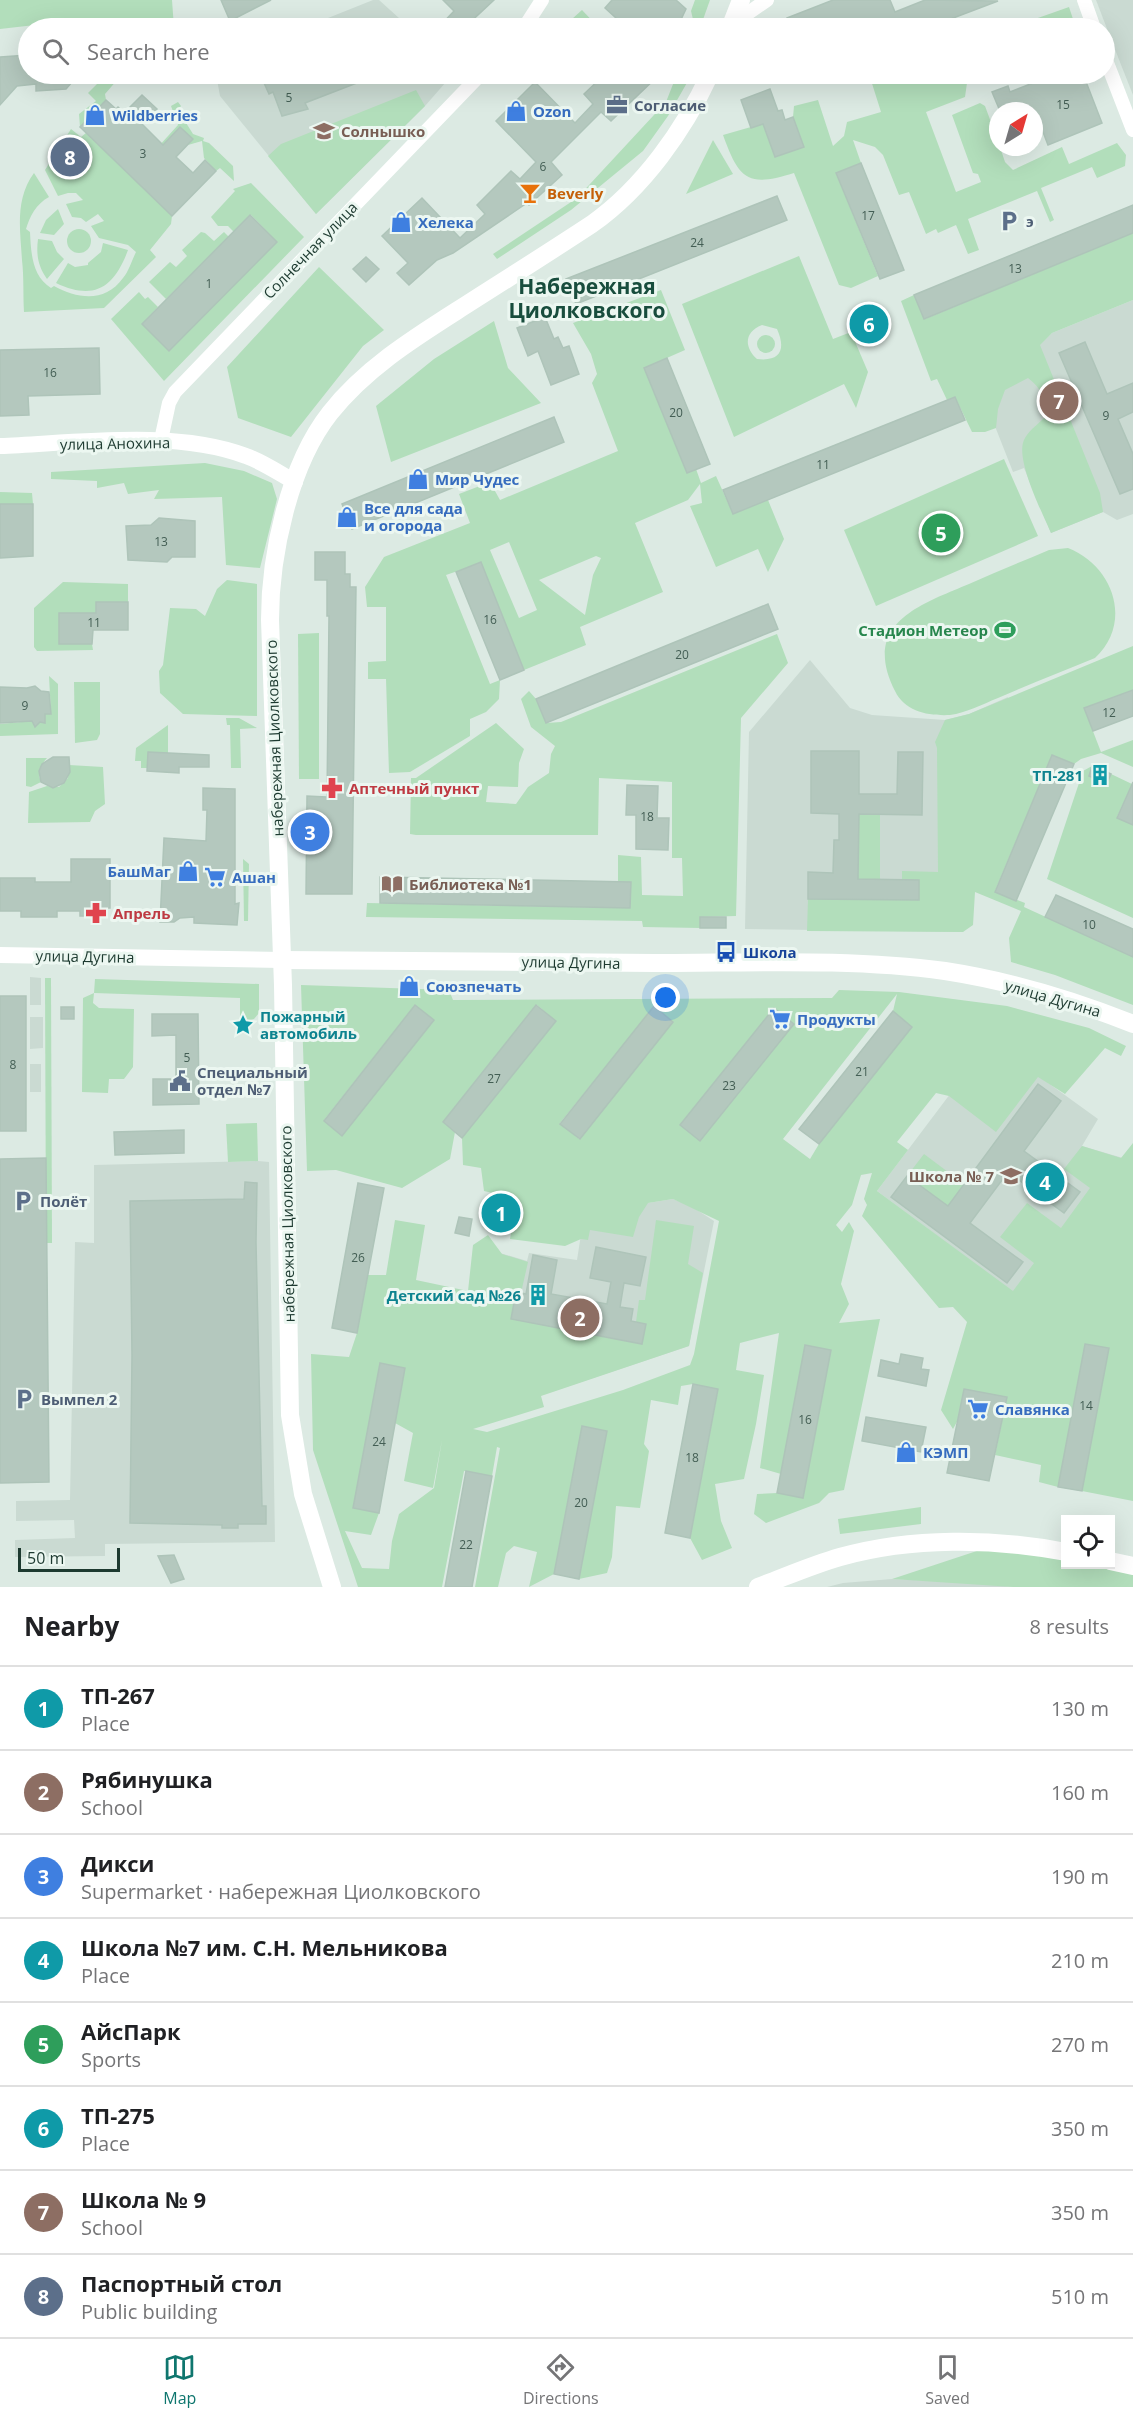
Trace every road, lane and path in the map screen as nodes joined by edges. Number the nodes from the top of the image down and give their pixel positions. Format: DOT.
graph roads {
  1 [pos="542,0"];
  2 [pos="741,0"];
  3 [pos="767,0"];
  4 [pos="1084,0"];
  5 [pos="530,18"];
  6 [pos="734,18"];
  7 [pos="742,18"];
  8 [pos="1090,18"];
  9 [pos="1115,83"];
  10 [pos="471,84"];
  11 [pos="705,84"];
  12 [pos="1133,130"];
  13 [pos="161,440"];
  14 [pos="0,446"];
  15 [pos="295,482"];
  16 [pos="0,955"];
  17 [pos="282,960"];
  18 [pos="1133,1024"];
  19 [pos="1061,1552"];
  20 [pos="1115,1562"];
  21 [pos="1133,1566"];
  22 [pos="332,1587"];
  23 [pos="758,1587"];
  1 -- 5 [label="street"];
  2 -- 6 [label="main road"];
  3 -- 7 [label="street"];
  4 -- 8 [label="street"];
  9 -- 12 [label="street"];
  10 -- 13 [label="street, Солнечная улица"];
  11 -- 15 [label="main road, набережная Циолковского"];
  13 -- 14 [label="street, улица Анохина"];
  13 -- 15 [label="street, улица Анохина"];
  15 -- 17 [label="main road, набережная Циолковского"];
  16 -- 17 [label="street, улица Дугина"];
  17 -- 18 [label="main road, улица Дугина"];
  17 -- 22 [label="main road, набережная Циолковского"];
  19 -- 23 [label="main road"];
  20 -- 21 [label="main road"];
}
